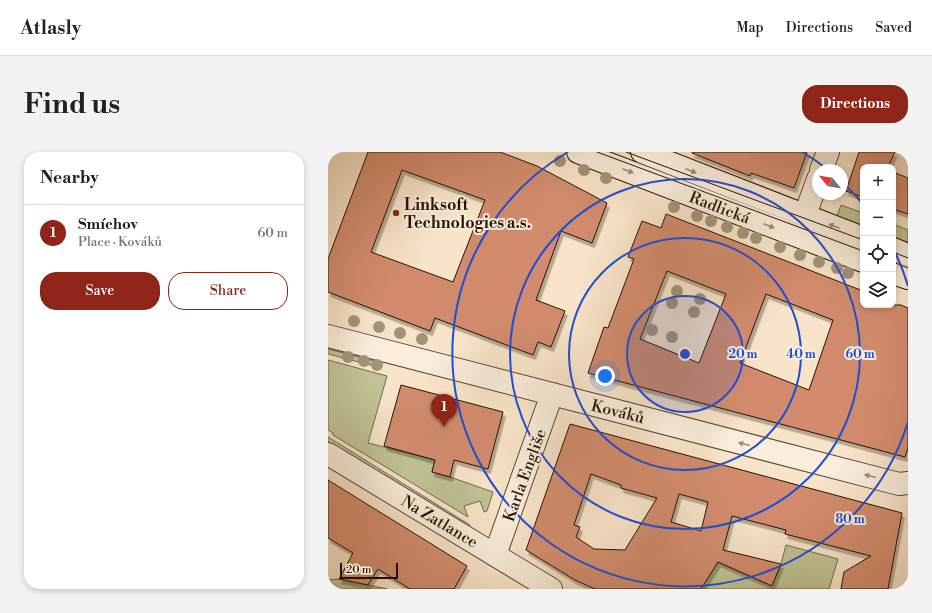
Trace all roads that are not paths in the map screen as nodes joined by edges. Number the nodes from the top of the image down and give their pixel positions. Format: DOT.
graph roads {
  1 [pos="578,152"];
  2 [pos="642,152"];
  3 [pos="828,152"];
  4 [pos="823,164"];
  5 [pos="812,196"];
  6 [pos="805,215"];
  7 [pos="860,237"];
  8 [pos="896,250"];
  9 [pos="908,255"];
  10 [pos="860,260"];
  11 [pos="896,274"];
  12 [pos="908,278"];
  13 [pos="328,336"];
  14 [pos="552,394"];
  15 [pos="328,454"];
  16 [pos="908,483"];
  17 [pos="495,555"];
  18 [pos="551,589"];
  1 -- 10 [label="street, Radlická, one-way"];
  2 -- 6 [label="street, Radlická, one-way"];
  3 -- 4 [label="street"];
  5 -- 6 [label="street"];
  7 -- 6 [label="street, Radlická, one-way"];
  8 -- 9 [label="street"];
  11 -- 12 [label="street"];
  13 -- 14 [label="street, Kováků"];
  16 -- 14 [label="street, Kováků, one-way"];
  14 -- 17 [label="street, Karla Engliše"];
  15 -- 17 [label="street, Na Zatlance"];
  17 -- 18 [label="street, Na Zatlance"];
}
